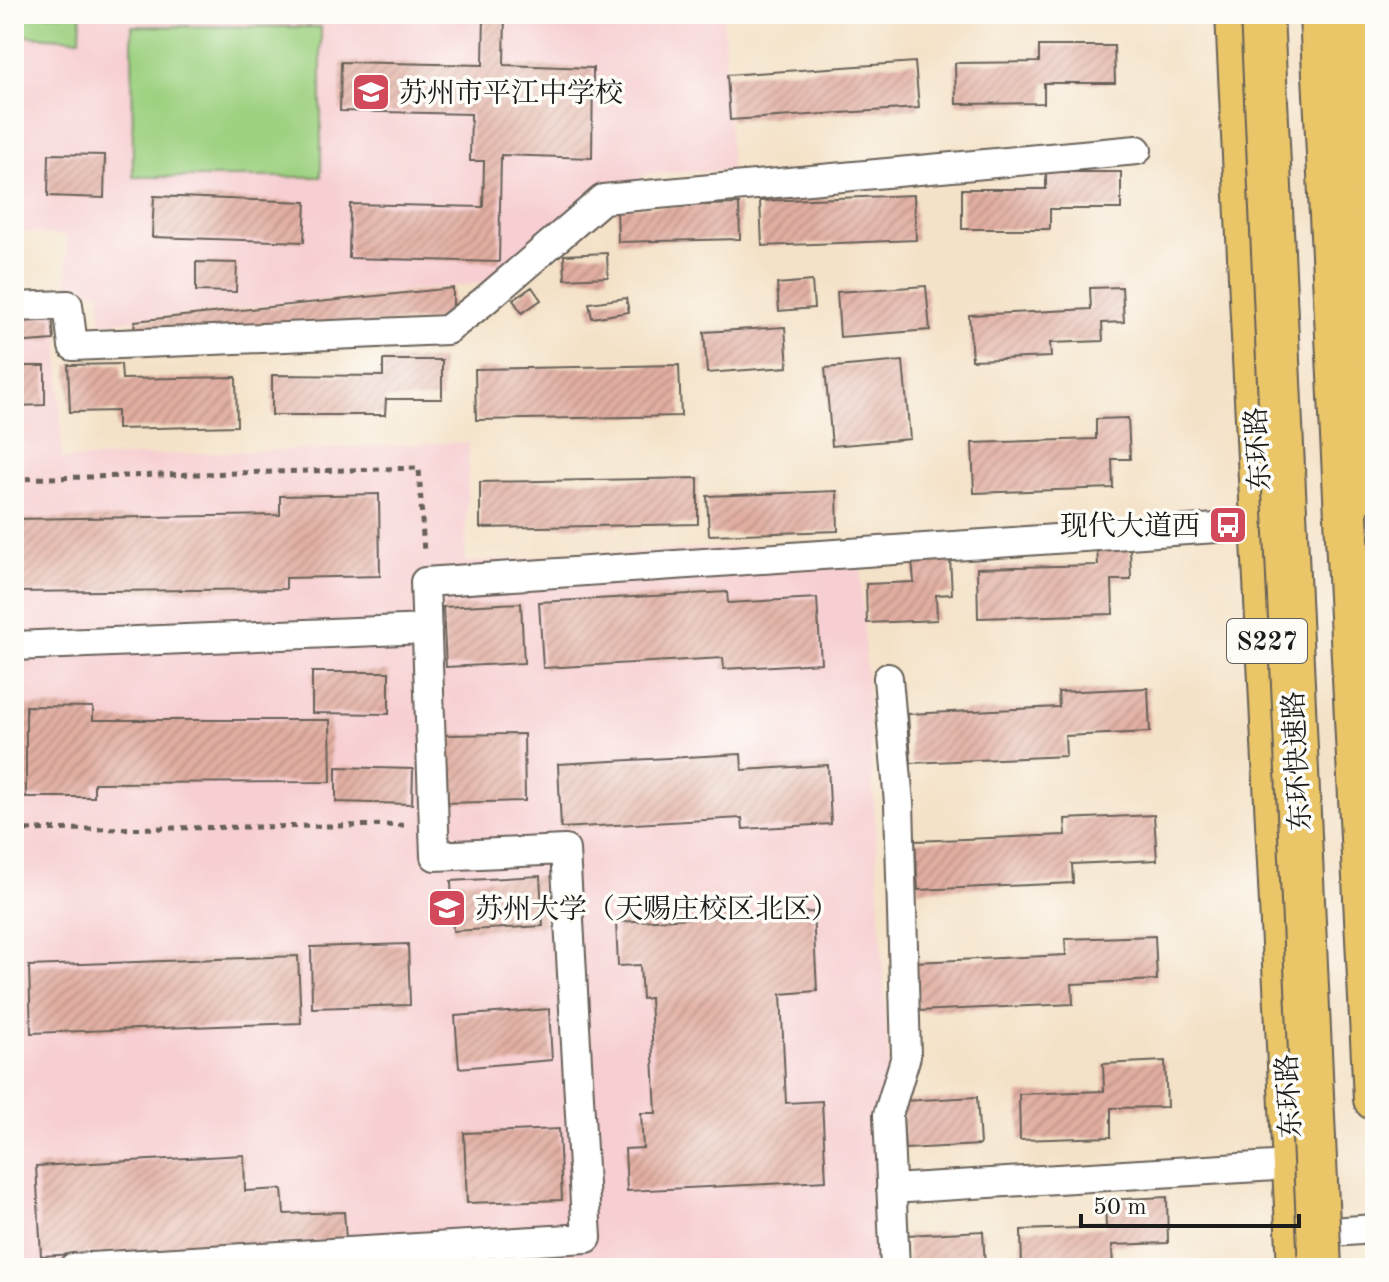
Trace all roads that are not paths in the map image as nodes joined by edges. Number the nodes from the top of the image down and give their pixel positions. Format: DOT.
graph roads {
  1 [pos="1234,14"];
  2 [pos="1262,14"];
  3 [pos="1321,14"];
  4 [pos="1351,14"];
  5 [pos="1364,63"];
  6 [pos="1137,150"];
  7 [pos="14,307"];
  8 [pos="1374,450"];
  9 [pos="1375,495"];
  10 [pos="1261,525"];
  11 [pos="427,629"];
  12 [pos="14,646"];
  13 [pos="888,678"];
  14 [pos="1375,1099"];
  15 [pos="1291,1165"];
  16 [pos="891,1189"];
  17 [pos="1375,1229"];
  18 [pos="1295,1251"];
  19 [pos="73,1268"];
  20 [pos="895,1268"];
  21 [pos="1320,1268"];
  1 -- 10 [label="main road, 东环路 / S227"];
  2 -- 21 [label="highway, 东环快速路, bridge"];
  3 -- 14 [label="highway"];
  4 -- 5 [label="main road"];
  5 -- 8 [label="main road"];
  6 -- 7 [label="street"];
  8 -- 9 [label="main road"];
  10 -- 11 [label="street"];
  10 -- 15 [label="main road, 东环路 / S227"];
  11 -- 12 [label="street"];
  11 -- 19 [label="street"];
  13 -- 16 [label="street"];
  15 -- 16 [label="street"];
  15 -- 18 [label="main road, 东环路 / S227"];
  16 -- 20 [label="street"];
  17 -- 18 [label="street"];
}
